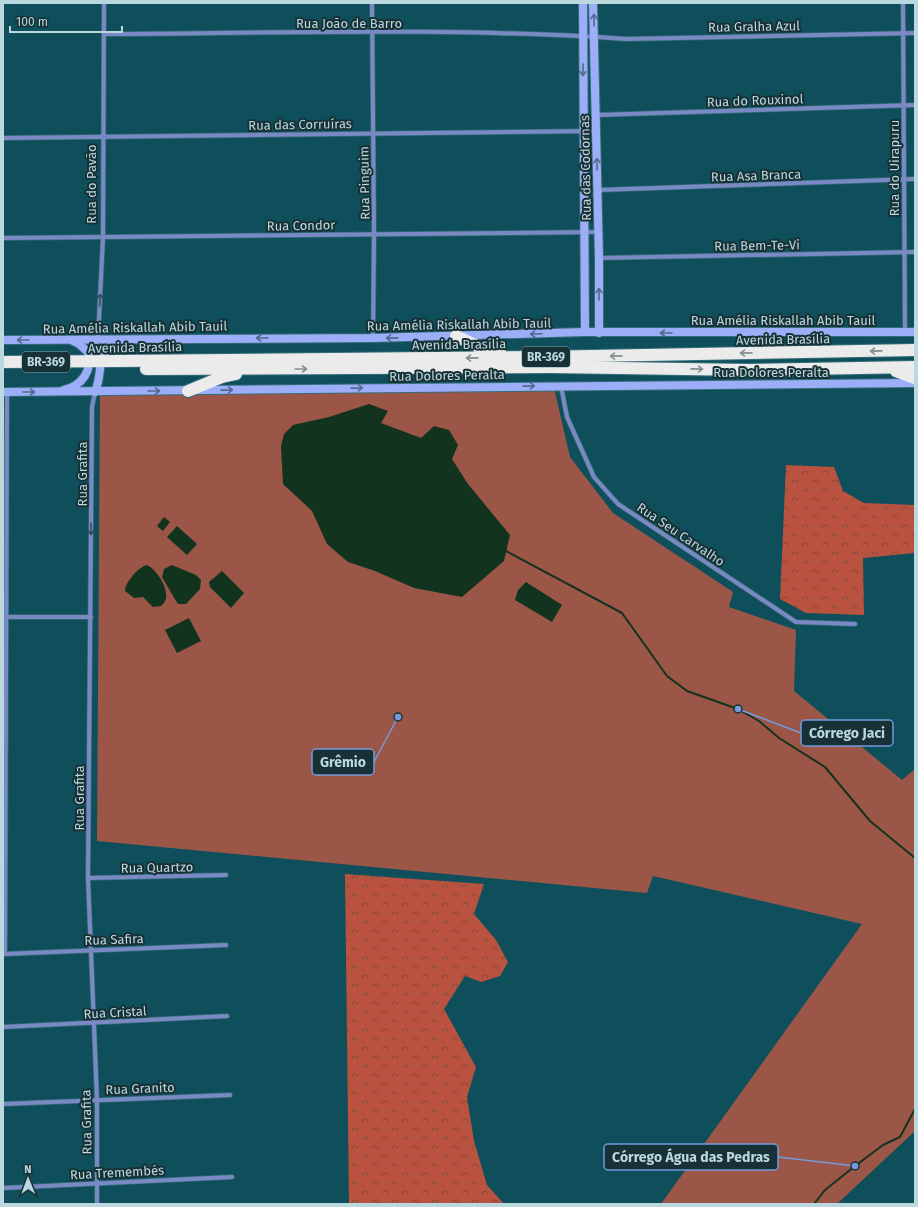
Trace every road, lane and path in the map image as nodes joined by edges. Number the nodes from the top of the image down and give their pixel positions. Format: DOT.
graph roads {
  1 [pos="104,3"];
  2 [pos="372,3"];
  3 [pos="583,3"];
  4 [pos="594,3"];
  5 [pos="903,3"];
  6 [pos="372,32"];
  7 [pos="903,33"];
  8 [pos="915,33"];
  9 [pos="104,34"];
  10 [pos="583,35"];
  11 [pos="594,36"];
  12 [pos="596,100"];
  13 [pos="583,101"];
  14 [pos="904,105"];
  15 [pos="915,105"];
  16 [pos="596,115"];
  17 [pos="584,131"];
  18 [pos="597,131"];
  19 [pos="373,133"];
  20 [pos="102,136"];
  21 [pos="3,138"];
  22 [pos="904,179"];
  23 [pos="915,179"];
  24 [pos="598,190"];
  25 [pos="585,232"];
  26 [pos="599,232"];
  27 [pos="374,234"];
  28 [pos="103,237"];
  29 [pos="3,238"];
  30 [pos="904,252"];
  31 [pos="915,252"];
  32 [pos="599,258"];
  33 [pos="586,332"];
  34 [pos="904,332"];
  35 [pos="915,332"];
  36 [pos="599,333"];
  37 [pos="456,336"];
  38 [pos="373,338"];
  39 [pos="98,339"];
  40 [pos="135,339"];
  41 [pos="3,340"];
  42 [pos="72,341"];
  43 [pos="915,350"];
  44 [pos="539,357"];
  45 [pos="3,362"];
  46 [pos="88,363"];
  47 [pos="867,367"];
  48 [pos="915,367"];
  49 [pos="101,369"];
  50 [pos="274,369"];
  51 [pos="3,371"];
  52 [pos="915,378"];
  53 [pos="915,383"];
  54 [pos="561,385"];
  55 [pos="121,391"];
  56 [pos="188,391"];
  57 [pos="5,392"];
  58 [pos="54,392"];
  59 [pos="94,392"];
  60 [pos="5,468"];
  61 [pos="5,542"];
  62 [pos="5,617"];
  63 [pos="91,617"];
  64 [pos="855,624"];
  65 [pos="4,687"];
  66 [pos="4,756"];
  67 [pos="4,825"];
  68 [pos="226,876"];
  69 [pos="88,878"];
  70 [pos="226,945"];
  71 [pos="92,950"];
  72 [pos="4,954"];
  73 [pos="227,1016"];
  74 [pos="93,1023"];
  75 [pos="3,1027"];
  76 [pos="230,1095"];
  77 [pos="97,1100"];
  78 [pos="3,1104"];
  79 [pos="232,1176"];
  80 [pos="97,1183"];
  81 [pos="3,1188"];
  82 [pos="97,1204"];
  1 -- 9 [label="street, Rua do Pavão"];
  2 -- 6 [label="street, Rua Pinguim"];
  3 -- 10 [label="street, Rua das Codornas"];
  11 -- 4 [label="street, Rua das Codornas, one-way"];
  5 -- 7 [label="street, Rua do Uirapuru"];
  6 -- 9 [label="street, Rua João de Barro"];
  6 -- 10 [label="street, Rua João de Barro"];
  6 -- 19 [label="street, Rua Pinguim"];
  7 -- 8 [label="street, Rua Gralha Azul"];
  7 -- 11 [label="street, Rua Gralha Azul"];
  7 -- 14 [label="street, Rua do Uirapuru"];
  9 -- 20 [label="street, Rua do Pavão"];
  10 -- 11 [label="street, Rua João de Barro"];
  10 -- 13 [label="street, Rua das Codornas, one-way"];
  11 -- 12 [label="street, Rua das Codornas"];
  12 -- 13 [label="street"];
  12 -- 16 [label="street, Rua das Codornas"];
  13 -- 17 [label="street, Rua das Codornas"];
  14 -- 15 [label="street, Rua do Rouxinol"];
  14 -- 16 [label="street, Rua do Rouxinol"];
  14 -- 22 [label="street, Rua do Uirapuru"];
  16 -- 18 [label="street, Rua das Codornas"];
  17 -- 18 [label="street, Rua das Corruíras"];
  17 -- 19 [label="street, Rua das Corruíras"];
  17 -- 25 [label="street, Rua das Codornas"];
  24 -- 18 [label="street, Rua das Codornas, one-way"];
  19 -- 20 [label="street, Rua das Corruíras"];
  19 -- 27 [label="street, Rua Pinguim"];
  20 -- 21 [label="street, Rua das Corruíras"];
  20 -- 28 [label="street, Rua do Pavão"];
  22 -- 23 [label="street, Rua Asa Branca"];
  22 -- 24 [label="street, Rua Asa Branca"];
  22 -- 30 [label="street, Rua do Uirapuru"];
  24 -- 26 [label="street, Rua das Codornas"];
  25 -- 26 [label="street, Rua Condor"];
  25 -- 27 [label="street, Rua Condor"];
  25 -- 33 [label="street, Rua das Codornas"];
  26 -- 32 [label="street, Rua das Codornas"];
  27 -- 28 [label="street, Rua Condor"];
  27 -- 38 [label="street, Rua Pinguim"];
  28 -- 29 [label="street, Rua Condor"];
  39 -- 28 [label="street, Rua do Pavão, one-way"];
  30 -- 31 [label="street, Rua Bem-Te-Vi"];
  30 -- 32 [label="street, Rua Bem-Te-Vi"];
  30 -- 34 [label="street, Rua do Uirapuru"];
  36 -- 32 [label="street, Rua das Codornas, one-way"];
  33 -- 36 [label="street, Rua Amélia Riskallah Abib Tauil"];
  33 -- 37 [label="street, Rua Amélia Riskallah Abib Tauil, one-way"];
  34 -- 35 [label="street, Rua Amélia Riskallah Abib Tauil"];
  34 -- 36 [label="street, Rua Amélia Riskallah Abib Tauil, one-way"];
  37 -- 38 [label="street, Rua Amélia Riskallah Abib Tauil, one-way"];
  37 -- 44 [label="highway"];
  38 -- 40 [label="street, Rua Amélia Riskallah Abib Tauil, one-way"];
  39 -- 40 [label="street, Rua Amélia Riskallah Abib Tauil"];
  39 -- 42 [label="street, Rua Amélia Riskallah Abib Tauil"];
  39 -- 46 [label="street, Rua do Pavão"];
  40 -- 49 [label="street"];
  42 -- 41 [label="street, Rua Amélia Riskallah Abib Tauil, one-way"];
  42 -- 46 [label="street"];
  43 -- 44 [label="highway, Avenida Brasília / BR-369, one-way"];
  44 -- 49 [label="highway, Avenida Brasília / BR-369, one-way"];
  45 -- 46 [label="highway, Avenida Brasília / BR-369"];
  46 -- 49 [label="highway, Avenida Brasília / BR-369"];
  46 -- 51 [label="highway, Avenida Brasília / BR-369"];
  46 -- 58 [label="street"];
  47 -- 48 [label="highway, Avenida Brasília / BR-369"];
  50 -- 47 [label="highway, Avenida Brasília / BR-369, one-way"];
  47 -- 52 [label="highway"];
  49 -- 50 [label="highway, Avenida Brasília / BR-369"];
  49 -- 55 [label="street"];
  49 -- 59 [label="street"];
  50 -- 56 [label="highway"];
  53 -- 54 [label="street, Rua Dolores Peralta"];
  56 -- 54 [label="street, Rua Dolores Peralta, one-way"];
  54 -- 64 [label="street, Rua Seu Carvalho"];
  55 -- 56 [label="street, Rua Dolores Peralta, one-way"];
  55 -- 59 [label="street, Rua Dolores Peralta"];
  57 -- 58 [label="street, Rua Dolores Peralta, one-way"];
  57 -- 60 [label="street"];
  58 -- 59 [label="street, Rua Dolores Peralta"];
  59 -- 63 [label="street, Rua Grafita, one-way"];
  60 -- 61 [label="street"];
  61 -- 62 [label="street"];
  62 -- 63 [label="street"];
  62 -- 65 [label="street"];
  63 -- 69 [label="street, Rua Grafita"];
  65 -- 66 [label="street"];
  66 -- 67 [label="street"];
  67 -- 72 [label="street"];
  68 -- 69 [label="street, Rua Quartzo"];
  69 -- 71 [label="street, Rua Grafita"];
  70 -- 71 [label="street, Rua Safira"];
  71 -- 72 [label="street, Rua Safira"];
  71 -- 74 [label="street, Rua Grafita"];
  73 -- 74 [label="street, Rua Cristal"];
  74 -- 75 [label="street, Rua Cristal"];
  74 -- 77 [label="street, Rua Grafita"];
  76 -- 77 [label="street, Rua Granito"];
  77 -- 78 [label="street, Rua Granito"];
  77 -- 80 [label="street, Rua Grafita"];
  79 -- 80 [label="street, Rua Tremembés"];
  80 -- 81 [label="street, Rua Tremembés"];
  80 -- 82 [label="street, Rua Grafita"];
}
